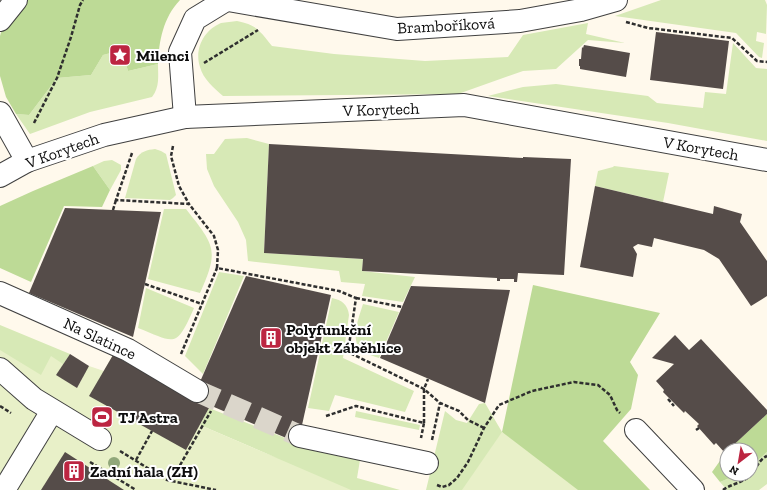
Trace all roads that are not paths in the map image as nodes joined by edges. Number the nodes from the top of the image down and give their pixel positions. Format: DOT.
graph roads {
  1 [pos="16,0"];
  2 [pos="227,0"];
  3 [pos="616,0"];
  4 [pos="0,20"];
  5 [pos="0,113"];
  6 [pos="185,117"];
  7 [pos="767,160"];
  8 [pos="27,161"];
  9 [pos="0,176"];
  10 [pos="0,293"];
  11 [pos="0,369"];
  12 [pos="197,391"];
  13 [pos="52,411"];
  14 [pos="630,423"];
  15 [pos="300,436"];
  16 [pos="100,438"];
  17 [pos="422,462"];
  18 [pos="4,490"];
  19 [pos="693,490"];
  1 -- 4 [label="street"];
  2 -- 3 [label="street, Bramboříková"];
  2 -- 6 [label="street, Bramboříková"];
  5 -- 8 [label="street"];
  6 -- 7 [label="street, V Korytech"];
  6 -- 8 [label="street, V Korytech"];
  8 -- 9 [label="street, V Korytech"];
  10 -- 12 [label="street, Na Slatince"];
  11 -- 13 [label="street"];
  13 -- 16 [label="street"];
  13 -- 18 [label="street"];
  14 -- 19 [label="street"];
  15 -- 17 [label="street"];
}
